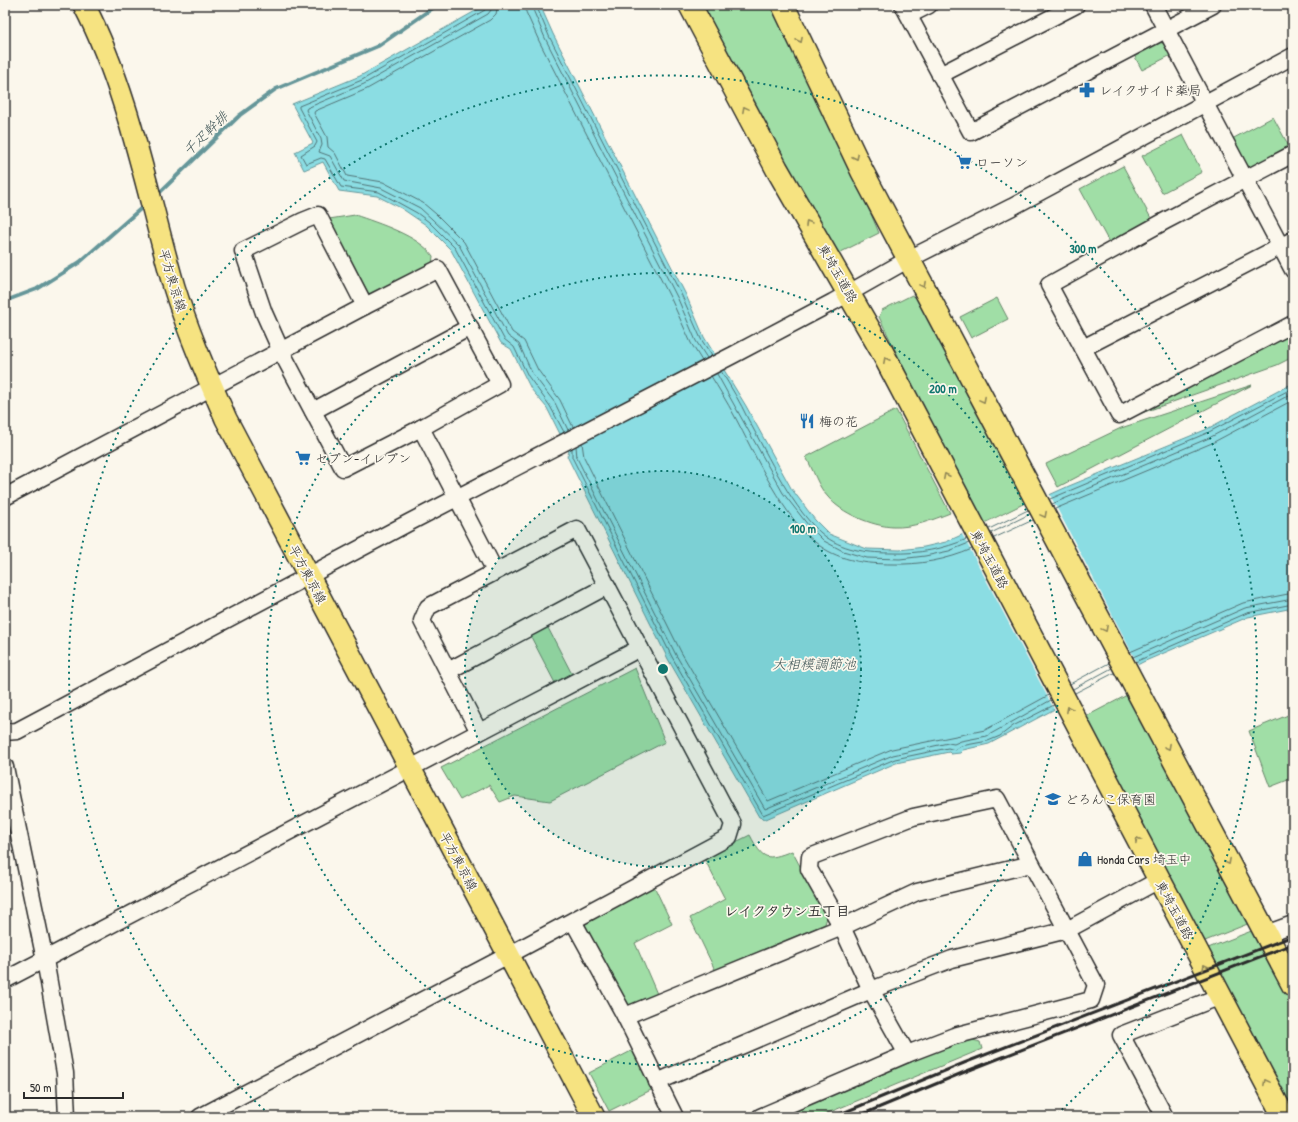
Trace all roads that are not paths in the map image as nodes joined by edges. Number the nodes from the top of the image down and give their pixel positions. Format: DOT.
graph roads {
  1 [pos="84,5"];
  2 [pos="690,5"];
  3 [pos="783,5"];
  4 [pos="929,5"];
  5 [pos="1076,5"];
  6 [pos="1153,5"];
  7 [pos="1213,5"];
  8 [pos="906,10"];
  9 [pos="1166,30"];
  10 [pos="1293,56"];
  11 [pos="940,75"];
  12 [pos="1204,102"];
  13 [pos="1293,154"];
  14 [pos="1244,180"];
  15 [pos="1287,243"];
  16 [pos="909,259"];
  17 [pos="1293,270"];
  18 [pos="849,292"];
  19 [pos="365,306"];
  20 [pos="1293,324"];
  21 [pos="470,327"];
  22 [pos="1083,348"];
  23 [pos="281,351"];
  24 [pos="212,387"];
  25 [pos="313,410"];
  26 [pos="421,428"];
  27 [pos="5,497"];
  28 [pos="458,497"];
  29 [pos="495,571"];
  30 [pos="309,576"];
  31 [pos="607,586"];
  32 [pos="640,648"];
  33 [pos="448,670"];
  34 [pos="5,732"];
  35 [pos="479,732"];
  36 [pos="5,767"];
  37 [pos="410,769"];
  38 [pos="1031,864"];
  39 [pos="1159,880"];
  40 [pos="573,921"];
  41 [pos="1293,924"];
  42 [pos="842,927"];
  43 [pos="1067,930"];
  44 [pos="1266,934"];
  45 [pos="509,955"];
  46 [pos="45,960"];
  47 [pos="5,980"];
  48 [pos="1293,985"];
  49 [pos="871,990"];
  50 [pos="1220,996"];
  51 [pos="625,1016"];
  52 [pos="907,1054"];
  53 [pos="657,1082"];
  54 [pos="68,1117"];
  55 [pos="200,1117"];
  56 [pos="594,1117"];
  57 [pos="675,1117"];
  58 [pos="760,1117"];
  59 [pos="1166,1117"];
  60 [pos="1284,1117"];
  1 -- 24 [label="main road, 平方東京線"];
  18 -- 2 [label="highway, 東埼玉道路, one-way"];
  3 -- 16 [label="highway, one-way"];
  4 -- 8 [label="street"];
  5 -- 11 [label="street"];
  6 -- 9 [label="street"];
  7 -- 9 [label="street"];
  8 -- 11 [label="street"];
  9 -- 11 [label="street"];
  9 -- 12 [label="street"];
  10 -- 12 [label="street"];
  12 -- 14 [label="street"];
  12 -- 16 [label="street"];
  13 -- 14 [label="street"];
  14 -- 15 [label="street"];
  14 -- 22 [label="street"];
  15 -- 17 [label="street"];
  15 -- 22 [label="street"];
  16 -- 18 [label="street"];
  16 -- 44 [label="highway, one-way"];
  18 -- 28 [label="street"];
  39 -- 18 [label="highway, 東埼玉道路, one-way"];
  19 -- 21 [label="street"];
  19 -- 23 [label="street"];
  19 -- 23 [label="street"];
  20 -- 22 [label="street"];
  21 -- 25 [label="street"];
  21 -- 26 [label="street"];
  23 -- 24 [label="street"];
  23 -- 25 [label="street"];
  24 -- 27 [label="street"];
  24 -- 30 [label="main road, 平方東京線"];
  25 -- 26 [label="street"];
  26 -- 28 [label="street"];
  28 -- 29 [label="street"];
  28 -- 30 [label="street"];
  29 -- 31 [label="street"];
  29 -- 33 [label="street"];
  30 -- 34 [label="street"];
  30 -- 37 [label="main road, 平方東京線"];
  31 -- 32 [label="street"];
  31 -- 33 [label="street"];
  32 -- 35 [label="street"];
  32 -- 40 [label="street"];
  33 -- 35 [label="street"];
  35 -- 37 [label="street"];
  36 -- 46 [label="street"];
  37 -- 45 [label="main road, 平方東京線"];
  37 -- 46 [label="street"];
  38 -- 42 [label="street"];
  38 -- 42 [label="street"];
  38 -- 43 [label="street"];
  39 -- 43 [label="street"];
  50 -- 39 [label="highway, 東埼玉道路, one-way"];
  40 -- 45 [label="street"];
  40 -- 51 [label="street"];
  41 -- 44 [label="street"];
  42 -- 49 [label="street"];
  42 -- 51 [label="street"];
  43 -- 49 [label="street"];
  43 -- 52 [label="street"];
  44 -- 48 [label="highway"];
  45 -- 55 [label="street"];
  45 -- 56 [label="main road, 平方東京線"];
  46 -- 47 [label="street"];
  46 -- 54 [label="street"];
  49 -- 52 [label="street"];
  49 -- 53 [label="street"];
  50 -- 59 [label="street"];
  60 -- 50 [label="highway, 東埼玉道路, one-way"];
  51 -- 53 [label="street"];
  52 -- 58 [label="street"];
  53 -- 57 [label="street"];
}
